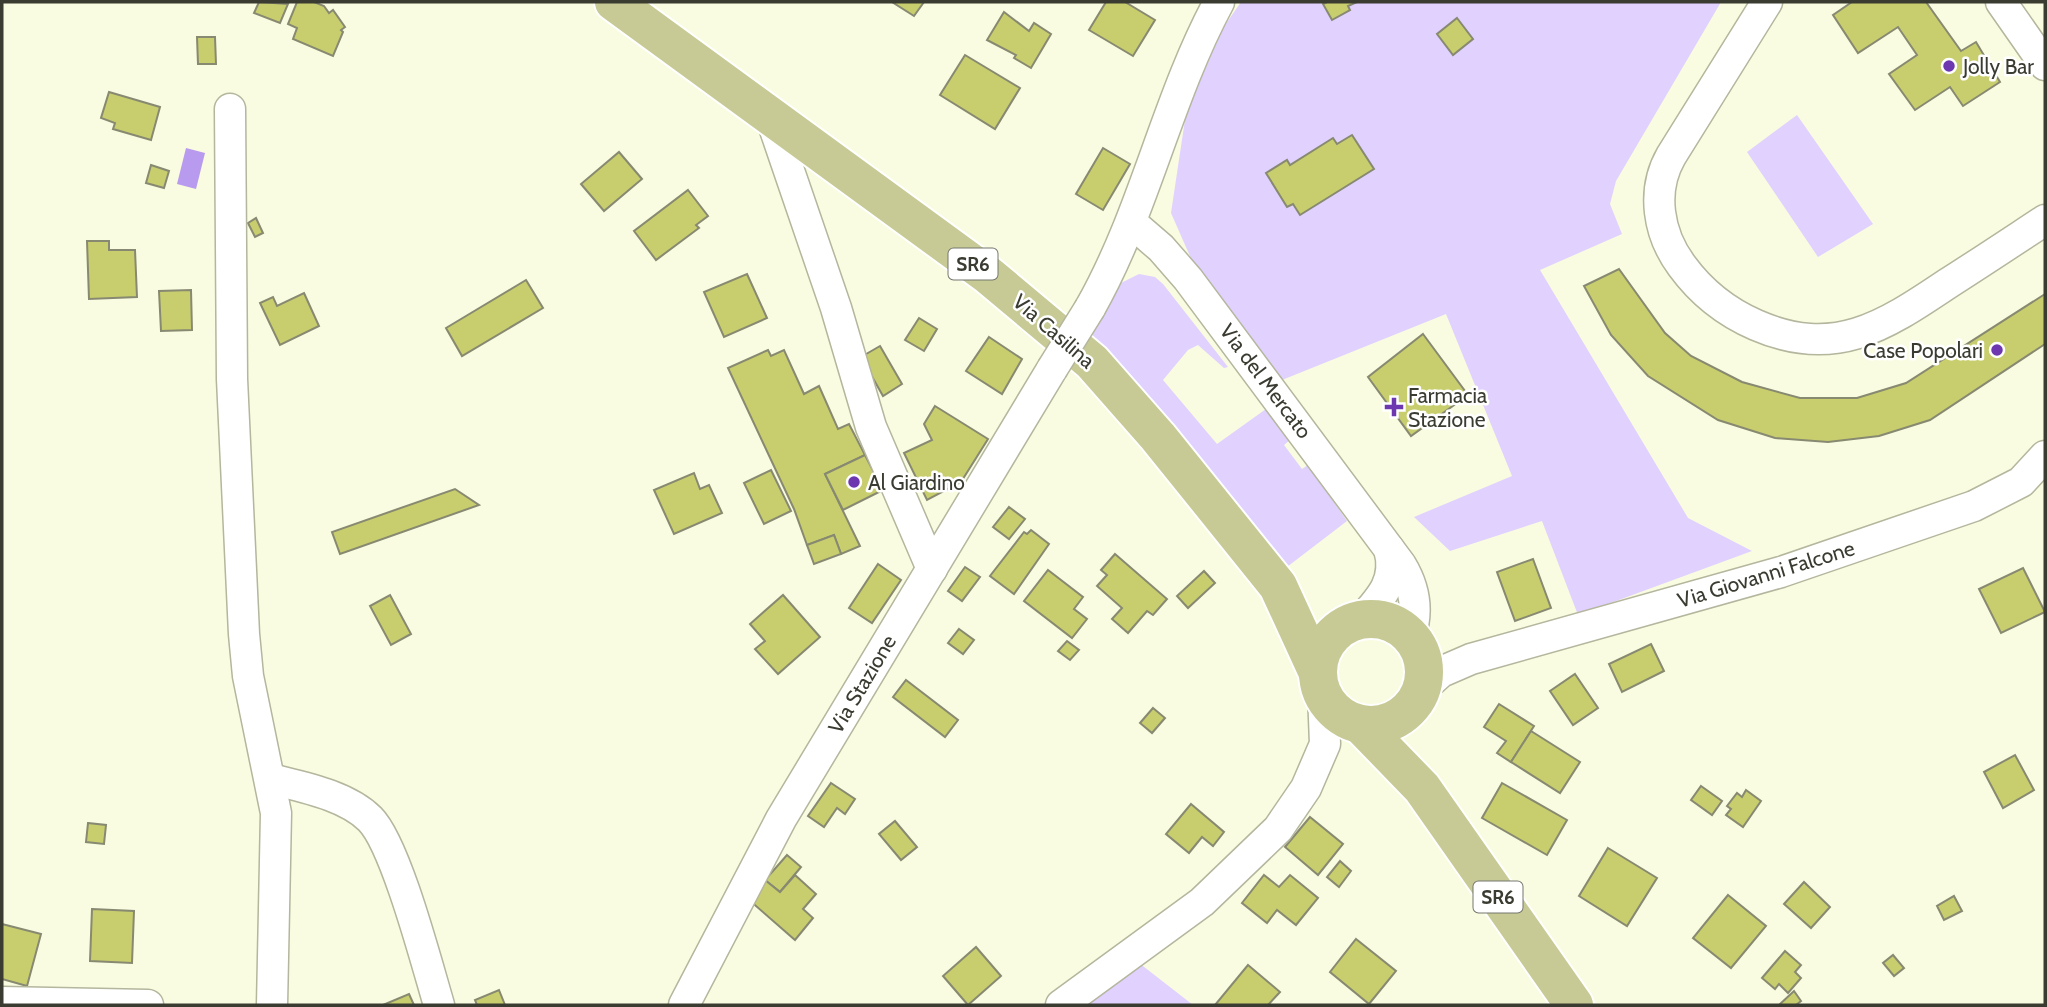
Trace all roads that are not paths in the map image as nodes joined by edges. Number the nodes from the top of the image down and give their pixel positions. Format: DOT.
graph roads {
  1 [pos="614,2"];
  2 [pos="1219,2"];
  3 [pos="1767,2"];
  4 [pos="2001,2"];
  5 [pos="2045,65"];
  6 [pos="230,109"];
  7 [pos="771,118"];
  8 [pos="2045,220"];
  9 [pos="1132,223"];
  10 [pos="2043,462"];
  11 [pos="1389,549"];
  12 [pos="932,569"];
  13 [pos="1278,586"];
  14 [pos="1354,622"];
  15 [pos="1413,640"];
  16 [pos="1471,659"];
  17 [pos="1320,683"];
  18 [pos="1418,695"];
  19 [pos="1346,730"];
  20 [pos="271,779"];
  21 [pos="1422,788"];
  22 [pos="2,1002"];
  23 [pos="148,1005"];
  24 [pos="271,1005"];
  25 [pos="439,1005"];
  26 [pos="684,1005"];
  27 [pos="1061,1005"];
  28 [pos="1574,1005"];
  1 -- 7 [label="main road, Via Casilina / SR6"];
  2 -- 9 [label="street, Via Stazione"];
  3 -- 8 [label="street"];
  4 -- 5 [label="street"];
  6 -- 20 [label="street"];
  7 -- 12 [label="street"];
  7 -- 13 [label="main road, Via Casilina / SR6"];
  9 -- 11 [label="street, Via del Mercato"];
  9 -- 12 [label="street, Via Stazione, bridge"];
  10 -- 16 [label="street, Via Giovanni Falcone"];
  11 -- 14 [label="street"];
  11 -- 15 [label="street, Via del Mercato"];
  12 -- 26 [label="street, Via Stazione"];
  13 -- 14 [label="main road, Via Casilina / SR6"];
  13 -- 17 [label="main road, Via Casilina / SR6"];
  14 -- 15 [label="main road"];
  14 -- 17 [label="main road"];
  15 -- 16 [label="street, Via Giovanni Falcone"];
  15 -- 18 [label="main road"];
  16 -- 18 [label="street, Via Giovanni Falcone"];
  17 -- 19 [label="main road"];
  18 -- 19 [label="main road"];
  18 -- 21 [label="main road, SR6"];
  19 -- 21 [label="main road, SR6"];
  19 -- 27 [label="street"];
  20 -- 24 [label="street"];
  20 -- 25 [label="street"];
  21 -- 28 [label="main road, SR6"];
  22 -- 23 [label="street"];
}
